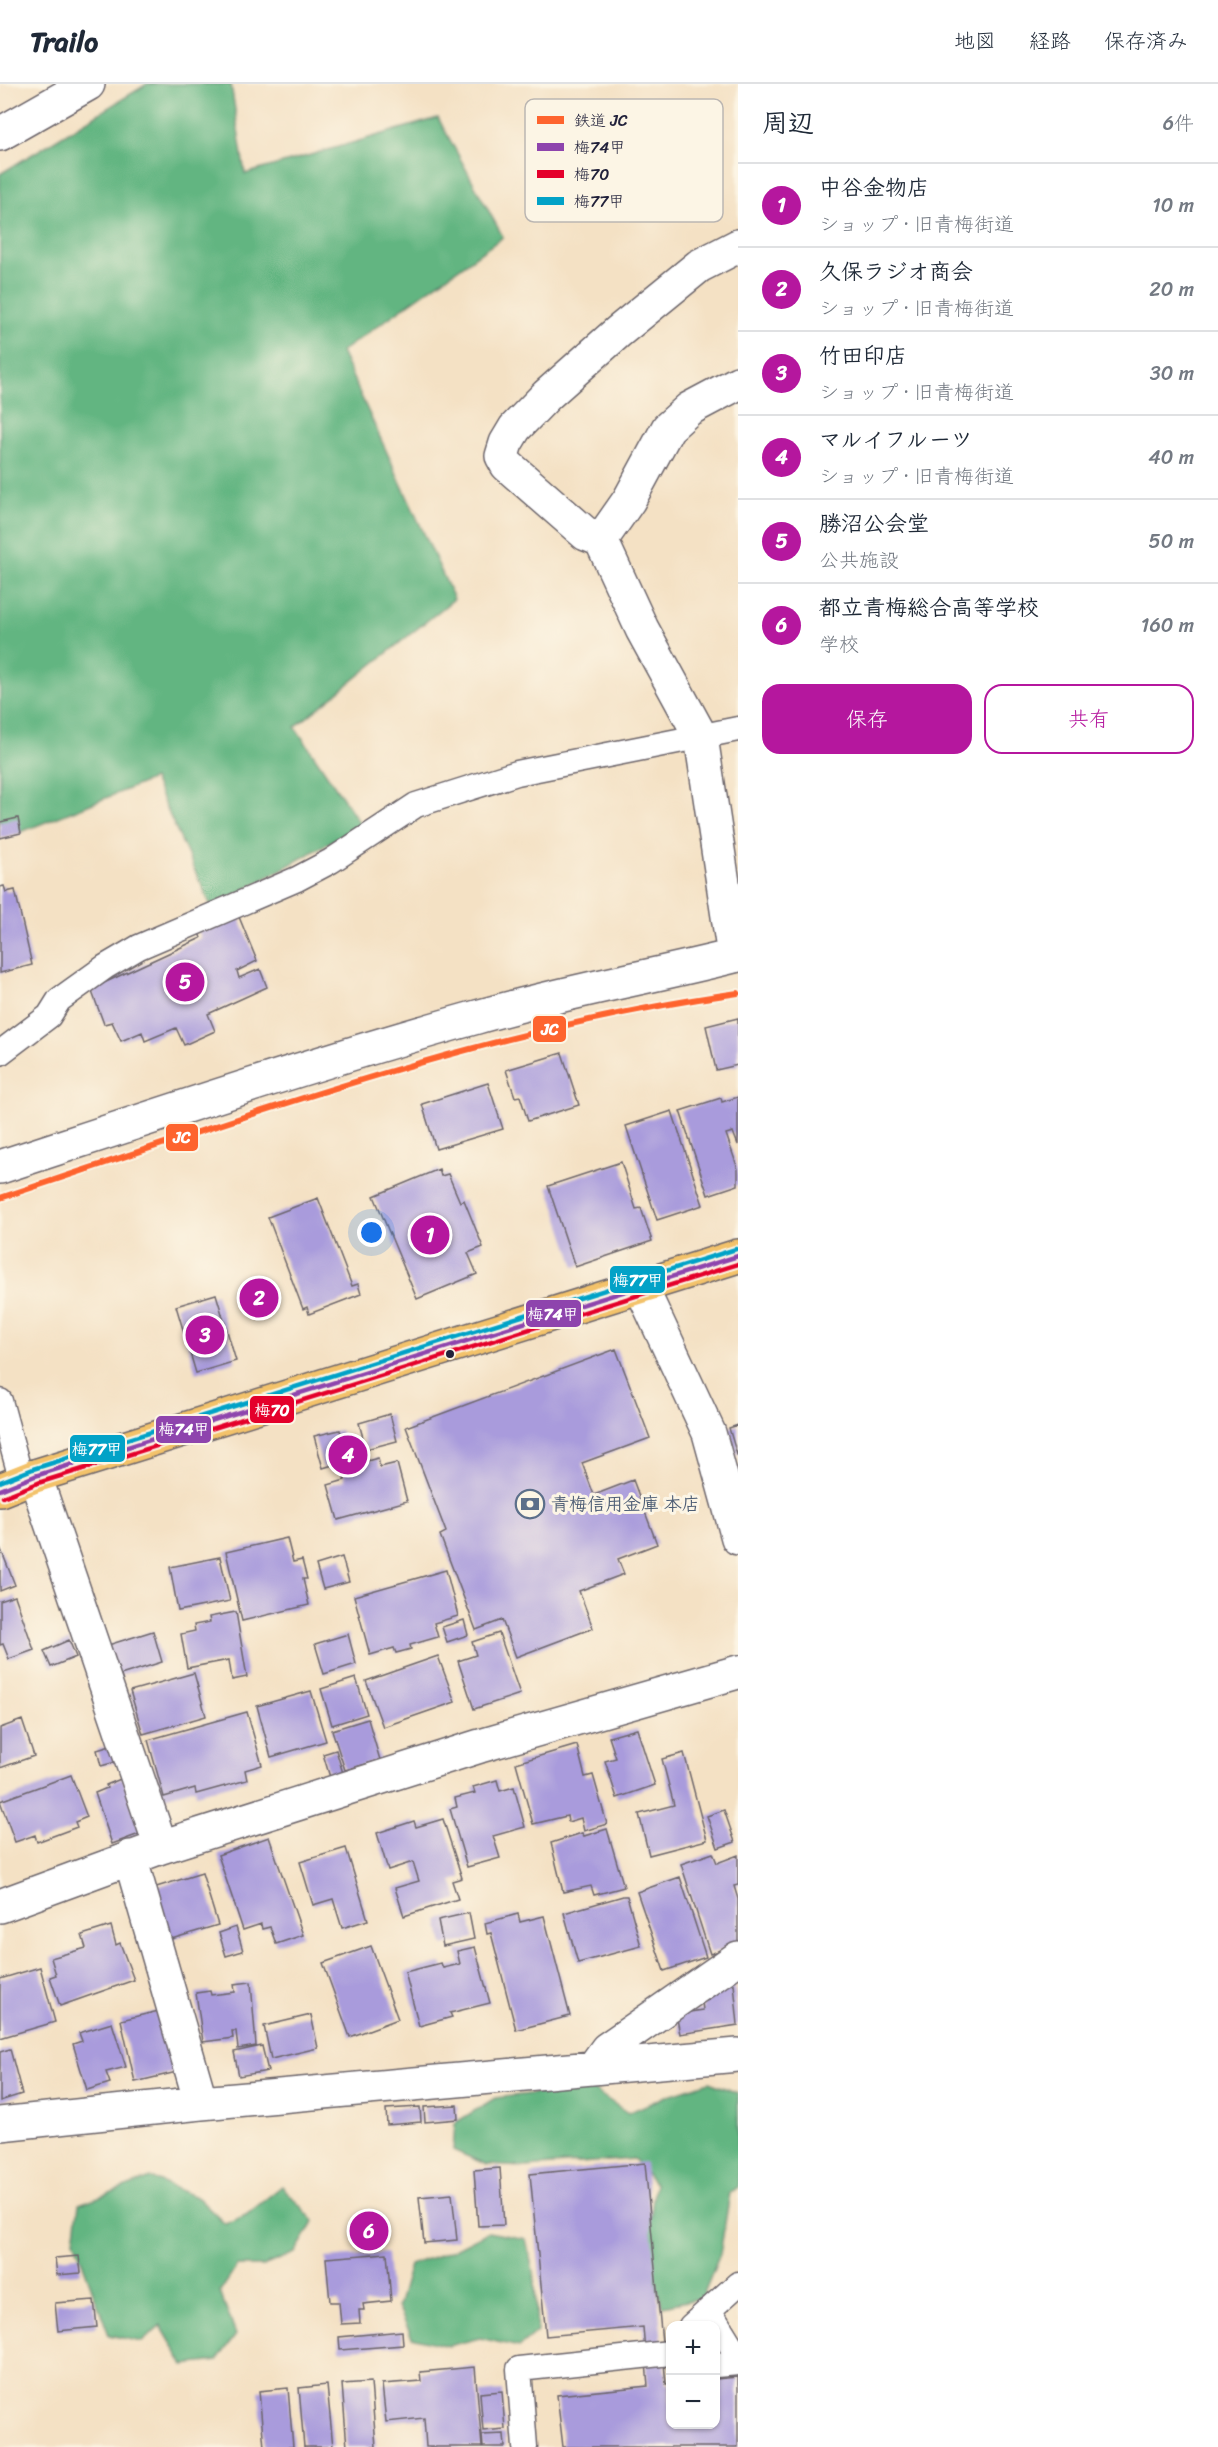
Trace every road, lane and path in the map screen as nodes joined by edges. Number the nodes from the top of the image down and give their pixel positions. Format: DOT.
graph roads {
  1 [pos="88,84"];
  2 [pos="0,134"];
  3 [pos="738,246"];
  4 [pos="738,383"];
  5 [pos="602,540"];
  6 [pos="738,729"];
  7 [pos="701,737"];
  8 [pos="736,956"];
  9 [pos="0,1053"];
  10 [pos="0,1167"];
  11 [pos="738,1256"];
  12 [pos="641,1287"];
  13 [pos="0,1401"];
  14 [pos="19,1483"];
  15 [pos="738,1538"];
  16 [pos="738,1672"];
  17 [pos="161,1847"];
  18 [pos="130,1857"];
  19 [pos="0,1906"];
  20 [pos="738,1959"];
  21 [pos="738,2055"];
  22 [pos="594,2067"];
  23 [pos="201,2103"];
  24 [pos="0,2124"];
  25 [pos="738,2284"];
  26 [pos="700,2318"];
  27 [pos="666,2353"];
  28 [pos="738,2357"];
  29 [pos="738,2363"];
  30 [pos="720,2365"];
  31 [pos="525,2447"];
  1 -- 2 [label="street"];
  3 -- 5 [label="street"];
  4 -- 5 [label="street"];
  5 -- 7 [label="street"];
  6 -- 7 [label="lane"];
  7 -- 8 [label="street"];
  7 -- 9 [label="lane"];
  8 -- 10 [label="street"];
  11 -- 12 [label="main road"];
  12 -- 14 [label="main road"];
  12 -- 15 [label="street"];
  13 -- 14 [label="lane"];
  14 -- 17 [label="street"];
  16 -- 17 [label="street"];
  17 -- 18 [label="street"];
  18 -- 19 [label="street"];
  18 -- 23 [label="street"];
  20 -- 22 [label="street"];
  21 -- 22 [label="street"];
  22 -- 23 [label="street"];
  23 -- 24 [label="street"];
  25 -- 26 [label="lane"];
  26 -- 28 [label="lane"];
  27 -- 31 [label="lane"];
  29 -- 30 [label="lane"];
}
